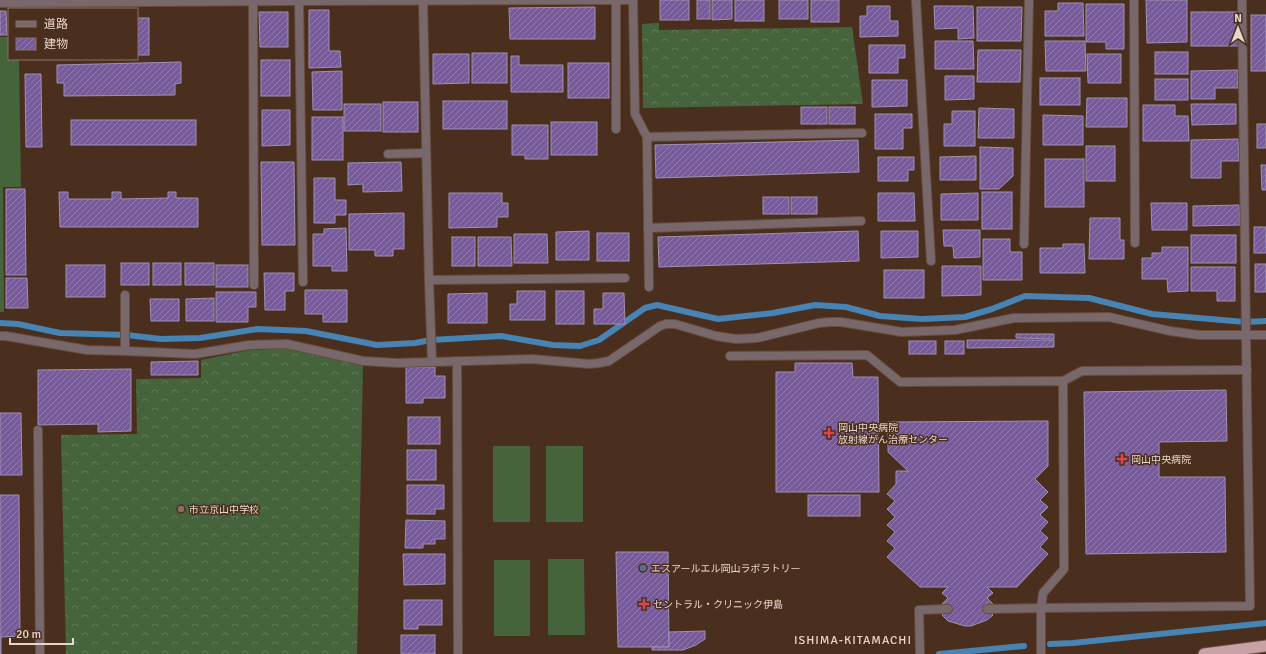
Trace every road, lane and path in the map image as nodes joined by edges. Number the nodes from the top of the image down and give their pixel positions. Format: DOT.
graph roads {
  1 [pos="423,0"];
  2 [pos="632,0"];
  3 [pos="916,0"];
  4 [pos="1029,0"];
  5 [pos="1134,0"];
  6 [pos="1242,0"];
  7 [pos="244,1"];
  8 [pos="253,1"];
  9 [pos="299,1"];
  10 [pos="616,1"];
  11 [pos="0,3"];
  12 [pos="616,129"];
  13 [pos="862,133"];
  14 [pos="647,137"];
  15 [pos="426,153"];
  16 [pos="388,154"];
  17 [pos="861,222"];
  18 [pos="648,228"];
  19 [pos="1135,243"];
  20 [pos="1024,244"];
  21 [pos="932,261"];
  22 [pos="626,278"];
  23 [pos="428,280"];
  24 [pos="304,282"];
  25 [pos="254,285"];
  26 [pos="649,287"];
  27 [pos="124,294"];
  28 [pos="1246,332"];
  29 [pos="1266,335"];
  30 [pos="0,336"];
  31 [pos="125,349"];
  32 [pos="730,356"];
  33 [pos="432,359"];
  34 [pos="457,360"];
  35 [pos="1247,370"];
  36 [pos="1064,381"];
  37 [pos="38,430"];
  38 [pos="1041,608"];
  39 [pos="948,610"];
  40 [pos="987,610"];
  41 [pos="1266,646"];
  42 [pos="40,654"];
  43 [pos="458,654"];
  44 [pos="920,654"];
  45 [pos="1041,654"];
  46 [pos="1204,654"];
  1 -- 9 [label="street"];
  1 -- 10 [label="street"];
  1 -- 15 [label="street"];
  2 -- 10 [label="street"];
  2 -- 14 [label="street"];
  3 -- 21 [label="street"];
  4 -- 20 [label="street"];
  5 -- 19 [label="street"];
  6 -- 28 [label="street"];
  7 -- 8 [label="street"];
  7 -- 11 [label="street"];
  8 -- 9 [label="street"];
  8 -- 25 [label="street"];
  9 -- 24 [label="street"];
  10 -- 12 [label="street"];
  13 -- 14 [label="street"];
  14 -- 18 [label="street"];
  15 -- 16 [label="street"];
  15 -- 23 [label="street"];
  17 -- 18 [label="street"];
  18 -- 26 [label="street"];
  22 -- 23 [label="street"];
  23 -- 33 [label="street"];
  27 -- 31 [label="street"];
  28 -- 29 [label="street"];
  28 -- 34 [label="street"];
  28 -- 35 [label="street"];
  30 -- 31 [label="street"];
  31 -- 33 [label="street"];
  32 -- 36 [label="street"];
  33 -- 34 [label="street"];
  34 -- 43 [label="street"];
  35 -- 36 [label="street"];
  35 -- 38 [label="street"];
  36 -- 38 [label="street"];
  37 -- 42 [label="street"];
  38 -- 40 [label="street"];
  38 -- 45 [label="street"];
  39 -- 44 [label="street"];
  41 -- 46 [label="highway"];
}
